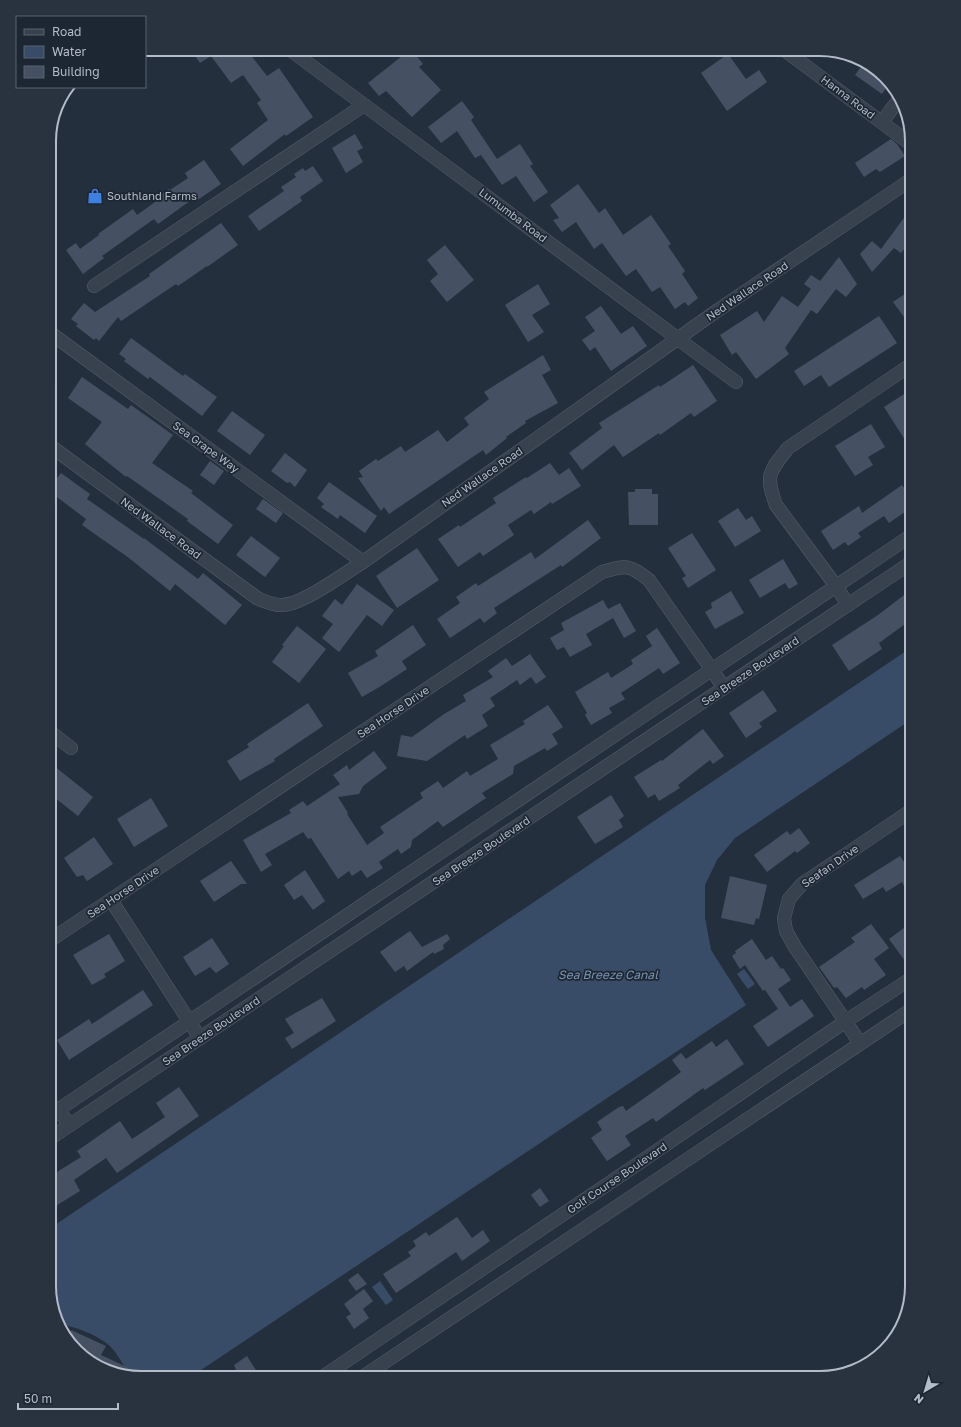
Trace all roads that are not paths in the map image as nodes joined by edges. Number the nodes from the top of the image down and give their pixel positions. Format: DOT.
graph roads {
  1 [pos="298,56"];
  2 [pos="792,56"];
  3 [pos="896,103"];
  4 [pos="364,105"];
  5 [pos="882,122"];
  6 [pos="905,140"];
  7 [pos="905,184"];
  8 [pos="94,286"];
  9 [pos="56,337"];
  10 [pos="678,338"];
  11 [pos="905,369"];
  12 [pos="736,382"];
  13 [pos="56,450"];
  14 [pos="905,541"];
  15 [pos="363,562"];
  16 [pos="905,567"];
  17 [pos="836,586"];
  18 [pos="848,605"];
  19 [pos="712,670"];
  20 [pos="724,688"];
  21 [pos="56,736"];
  22 [pos="72,748"];
  23 [pos="905,815"];
  24 [pos="110,900"];
  25 [pos="56,936"];
  26 [pos="905,983"];
  27 [pos="905,1013"];
  28 [pos="846,1021"];
  29 [pos="189,1022"];
  30 [pos="200,1038"];
  31 [pos="860,1043"];
  32 [pos="56,1107"];
  33 [pos="56,1113"];
  34 [pos="70,1125"];
  35 [pos="56,1134"];
  36 [pos="349,1360"];
  37 [pos="332,1371"];
  38 [pos="357,1371"];
  39 [pos="372,1371"];
  1 -- 4 [label="street, Lumumba Road"];
  2 -- 5 [label="street, Hanna Road"];
  3 -- 5 [label="street"];
  4 -- 8 [label="street"];
  4 -- 10 [label="street, Lumumba Road"];
  5 -- 6 [label="street, Hanna Road"];
  7 -- 10 [label="street, Ned Wallace Road"];
  9 -- 15 [label="street, Sea Grape Way"];
  10 -- 12 [label="street, Lumumba Road"];
  10 -- 15 [label="street, Ned Wallace Road"];
  11 -- 17 [label="street"];
  13 -- 15 [label="street, Ned Wallace Road"];
  14 -- 17 [label="street, Sea Breeze Boulevard"];
  16 -- 18 [label="street, Sea Breeze Boulevard"];
  17 -- 18 [label="street"];
  17 -- 19 [label="street, Sea Breeze Boulevard"];
  18 -- 20 [label="street, Sea Breeze Boulevard"];
  19 -- 20 [label="street, Sea Horse Drive"];
  19 -- 24 [label="street, Sea Horse Drive"];
  19 -- 29 [label="street, Sea Breeze Boulevard"];
  20 -- 30 [label="street, Sea Breeze Boulevard"];
  21 -- 22 [label="street"];
  23 -- 28 [label="street, Seafan Drive"];
  24 -- 25 [label="street, Sea Horse Drive"];
  24 -- 29 [label="street"];
  26 -- 28 [label="street, Golf Course Boulevard"];
  27 -- 31 [label="street"];
  28 -- 31 [label="street, Seafan Drive"];
  28 -- 36 [label="street, Golf Course Boulevard"];
  29 -- 30 [label="street"];
  29 -- 32 [label="street, Sea Breeze Boulevard"];
  30 -- 34 [label="street, Sea Breeze Boulevard"];
  31 -- 39 [label="street"];
  33 -- 34 [label="street"];
  34 -- 35 [label="street, Sea Breeze Boulevard"];
  36 -- 37 [label="street, Golf Course Boulevard"];
  36 -- 38 [label="street"];
}
